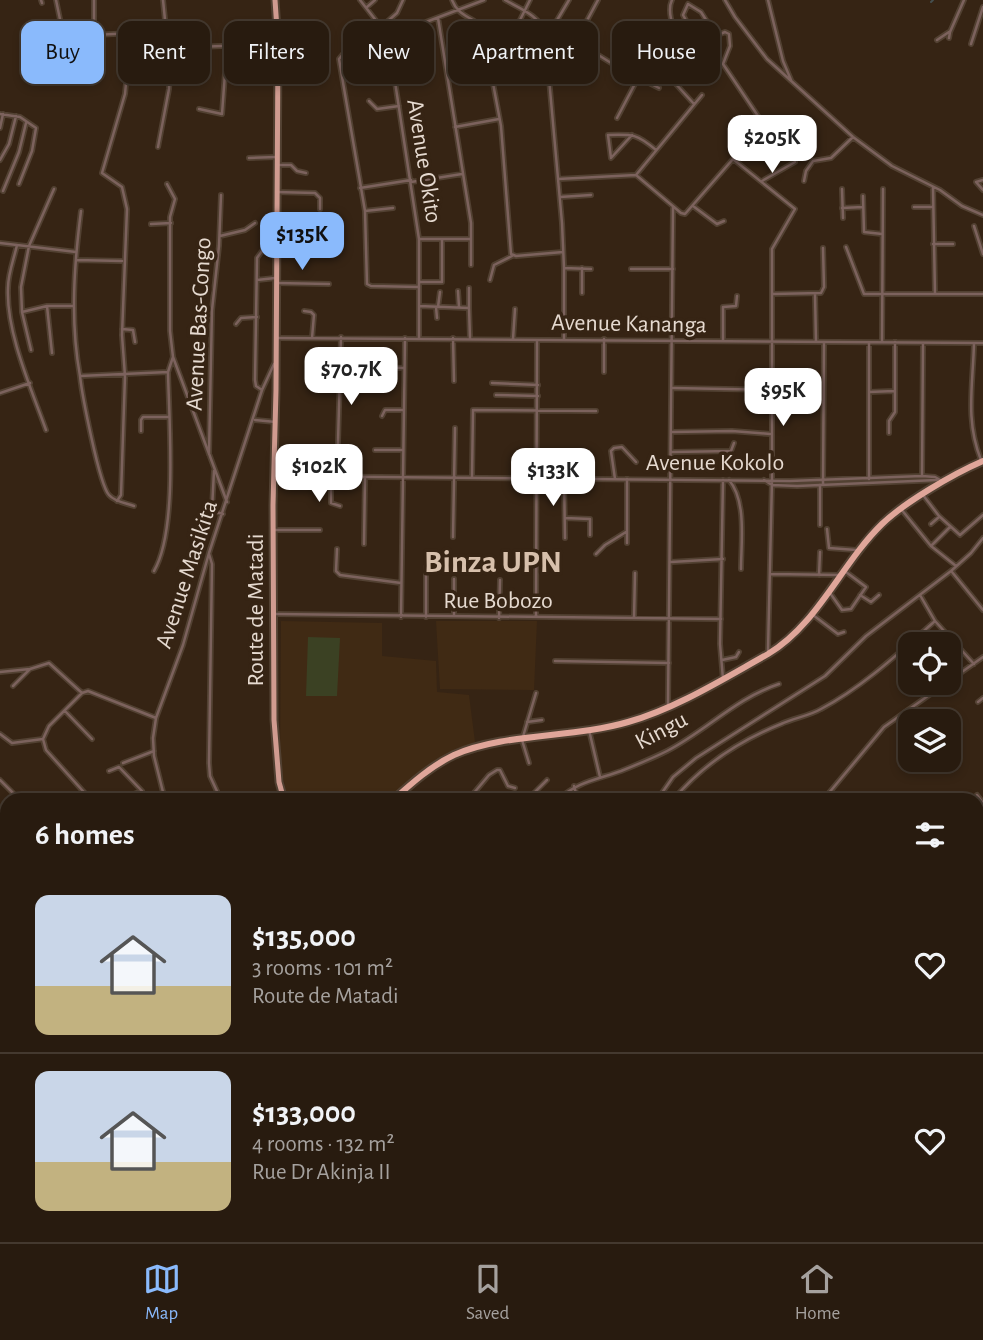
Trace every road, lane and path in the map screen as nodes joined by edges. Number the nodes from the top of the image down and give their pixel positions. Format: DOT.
graph roads {
  1 [pos="56,0"];
  2 [pos="94,0"];
  3 [pos="163,0"];
  4 [pos="275,0"];
  5 [pos="360,0"];
  6 [pos="375,0"];
  7 [pos="403,0"];
  8 [pos="452,0"];
  9 [pos="484,0"];
  10 [pos="505,0"];
  11 [pos="530,0"];
  12 [pos="569,0"];
  13 [pos="598,0"];
  14 [pos="672,0"];
  15 [pos="725,0"];
  16 [pos="768,0"];
  17 [pos="964,0"];
  18 [pos="983,7"];
  19 [pos="366,8"];
  20 [pos="456,11"];
  21 [pos="525,12"];
  22 [pos="438,18"];
  23 [pos="60,21"];
  24 [pos="94,21"];
  25 [pos="165,21"];
  26 [pos="276,21"];
  27 [pos="376,21"];
  28 [pos="388,21"];
  29 [pos="430,21"];
  30 [pos="520,21"];
  31 [pos="538,21"];
  32 [pos="557,21"];
  33 [pos="587,21"];
  34 [pos="673,21"];
  35 [pos="686,21"];
  36 [pos="705,21"];
  37 [pos="950,32"];
  38 [pos="720,34"];
  39 [pos="949,38"];
  40 [pos="937,40"];
  41 [pos="971,44"];
  42 [pos="343,56"];
  43 [pos="343,77"];
  44 [pos="790,80"];
  45 [pos="126,84"];
  46 [pos="169,84"];
  47 [pos="225,84"];
  48 [pos="277,84"];
  49 [pos="344,84"];
  50 [pos="396,84"];
  51 [pos="550,84"];
  52 [pos="635,84"];
  53 [pos="651,84"];
  54 [pos="676,84"];
  55 [pos="659,88"];
  56 [pos="702,95"];
  57 [pos="369,100"];
  58 [pos="695,104"];
  59 [pos="399,106"];
  60 [pos="199,109"];
  61 [pos="1,114"];
  62 [pos="16,116"];
  63 [pos="617,118"];
  64 [pos="499,119"];
  65 [pos="26,123"];
  66 [pos="455,127"];
  67 [pos="0,128"];
  68 [pos="632,135"];
  69 [pos="853,137"];
  70 [pos="158,147"];
  71 [pos="656,150"];
  72 [pos="276,157"];
  73 [pos="249,158"];
  74 [pos="733,159"];
  75 [pos="0,160"];
  76 [pos="795,162"];
  77 [pos="276,165"];
  78 [pos="306,173"];
  79 [pos="462,174"];
  80 [pos="635,175"];
  81 [pos="558,178"];
  82 [pos="983,180"];
  83 [pos="411,181"];
  84 [pos="762,181"];
  85 [pos="804,181"];
  86 [pos="19,184"];
  87 [pos="167,184"];
  88 [pos="933,187"];
  89 [pos="360,188"];
  90 [pos="54,189"];
  91 [pos="842,189"];
  92 [pos="883,189"];
  93 [pos="983,190"];
  94 [pos="3,191"];
  95 [pos="276,192"];
  96 [pos="221,195"];
  97 [pos="591,195"];
  98 [pos="863,196"];
  99 [pos="559,197"];
  100 [pos="693,206"];
  101 [pos="673,207"];
  102 [pos="863,207"];
  103 [pos="914,207"];
  104 [pos="932,207"];
  105 [pos="393,208"];
  106 [pos="842,208"];
  107 [pos="320,209"];
  108 [pos="81,211"];
  109 [pos="365,211"];
  110 [pos="983,215"];
  111 [pos="843,218"];
  112 [pos="724,221"];
  113 [pos="170,223"];
  114 [pos="256,223"];
  115 [pos="151,224"];
  116 [pos="974,226"];
  117 [pos="277,229"];
  118 [pos="310,229"];
  119 [pos="882,234"];
  120 [pos="220,236"];
  121 [pos="419,239"];
  122 [pos="442,239"];
  123 [pos="471,239"];
  124 [pos="0,243"];
  125 [pos="933,244"];
  126 [pos="953,244"];
  127 [pos="17,245"];
  128 [pos="29,246"];
  129 [pos="846,247"];
  130 [pos="823,248"];
  131 [pos="325,249"];
  132 [pos="276,250"];
  133 [pos="76,252"];
  134 [pos="564,252"];
  135 [pos="983,254"];
  136 [pos="512,256"];
  137 [pos="76,260"];
  138 [pos="124,261"];
  139 [pos="471,265"];
  140 [pos="564,268"];
  141 [pos="582,268"];
  142 [pos="592,269"];
  143 [pos="631,269"];
  144 [pos="673,269"];
  145 [pos="257,279"];
  146 [pos="276,280"];
  147 [pos="490,280"];
  148 [pos="329,284"];
  149 [pos="419,285"];
  150 [pos="469,288"];
  151 [pos="458,290"];
  152 [pos="440,292"];
  153 [pos="582,293"];
  154 [pos="983,293"];
  155 [pos="772,294"];
  156 [pos="815,294"];
  157 [pos="935,294"];
  158 [pos="882,295"];
  159 [pos="737,296"];
  160 [pos="47,306"];
  161 [pos="74,306"];
  162 [pos="419,306"];
  163 [pos="437,307"];
  164 [pos="459,307"];
  165 [pos="469,308"];
  166 [pos="515,309"];
  167 [pos="304,311"];
  168 [pos="22,312"];
  169 [pos="257,317"];
  170 [pos="436,318"];
  171 [pos="236,324"];
  172 [pos="122,329"];
  173 [pos="341,337"];
  174 [pos="275,338"];
  175 [pos="312,338"];
  176 [pos="405,338"];
  177 [pos="419,338"];
  178 [pos="453,338"];
  179 [pos="470,338"];
  180 [pos="513,339"];
  181 [pos="537,339"];
  182 [pos="564,339"];
  183 [pos="604,339"];
  184 [pos="672,341"];
  185 [pos="723,341"];
  186 [pos="135,342"];
  187 [pos="772,342"];
  188 [pos="816,342"];
  189 [pos="824,342"];
  190 [pos="869,342"];
  191 [pos="882,342"];
  192 [pos="895,342"];
  193 [pos="923,342"];
  194 [pos="974,343"];
  195 [pos="983,343"];
  196 [pos="31,350"];
  197 [pos="52,353"];
  198 [pos="173,357"];
  199 [pos="276,361"];
  200 [pos="379,366"];
  201 [pos="403,368"];
  202 [pos="168,372"];
  203 [pos="604,372"];
  204 [pos="124,374"];
  205 [pos="80,376"];
  206 [pos="454,381"];
  207 [pos="30,383"];
  208 [pos="492,383"];
  209 [pos="538,385"];
  210 [pos="673,388"];
  211 [pos="262,390"];
  212 [pos="772,390"];
  213 [pos="895,391"];
  214 [pos="869,392"];
  215 [pos="0,393"];
  216 [pos="496,395"];
  217 [pos="538,396"];
  218 [pos="404,410"];
  219 [pos="538,411"];
  220 [pos="596,411"];
  221 [pos="382,416"];
  222 [pos="169,417"];
  223 [pos="253,419"];
  224 [pos="275,422"];
  225 [pos="455,428"];
  226 [pos="46,430"];
  227 [pos="141,431"];
  228 [pos="672,432"];
  229 [pos="888,433"];
  230 [pos="772,434"];
  231 [pos="734,443"];
  232 [pos="376,450"];
  233 [pos="403,450"];
  234 [pos="672,452"];
  235 [pos="209,454"];
  236 [pos="636,461"];
  237 [pos="982,463"];
  238 [pos="214,471"];
  239 [pos="275,476"];
  240 [pos="922,476"];
  241 [pos="331,477"];
  242 [pos="337,477"];
  243 [pos="365,477"];
  244 [pos="403,477"];
  245 [pos="453,477"];
  246 [pos="472,477"];
  247 [pos="537,478"];
  248 [pos="564,478"];
  249 [pos="615,479"];
  250 [pos="628,479"];
  251 [pos="672,479"];
  252 [pos="723,480"];
  253 [pos="729,480"];
  254 [pos="764,480"];
  255 [pos="772,480"];
  256 [pos="941,480"];
  257 [pos="869,481"];
  258 [pos="822,483"];
  259 [pos="772,485"];
  260 [pos="923,495"];
  261 [pos="117,501"];
  262 [pos="227,502"];
  263 [pos="134,506"];
  264 [pos="340,506"];
  265 [pos="901,509"];
  266 [pos="223,514"];
  267 [pos="983,515"];
  268 [pos="939,516"];
  269 [pos="565,518"];
  270 [pos="931,524"];
  271 [pos="820,525"];
  272 [pos="950,527"];
  273 [pos="827,529"];
  274 [pos="274,530"];
  275 [pos="320,530"];
  276 [pos="626,532"];
  277 [pos="590,535"];
  278 [pos="453,537"];
  279 [pos="565,538"];
  280 [pos="982,541"];
  281 [pos="627,542"];
  282 [pos="364,544"];
  283 [pos="931,546"];
  284 [pos="337,549"];
  285 [pos="859,550"];
  286 [pos="820,552"];
  287 [pos="209,554"];
  288 [pos="596,554"];
  289 [pos="723,559"];
  290 [pos="670,562"];
  291 [pos="956,566"];
  292 [pos="426,567"];
  293 [pos="741,569"];
  294 [pos="154,570"];
  295 [pos="951,570"];
  296 [pos="635,573"];
  297 [pos="841,573"];
  298 [pos="771,574"];
  299 [pos="820,575"];
  300 [pos="454,579"];
  301 [pos="500,580"];
  302 [pos="401,583"];
  303 [pos="829,590"];
  304 [pos="860,595"];
  305 [pos="879,595"];
  306 [pos="920,595"];
  307 [pos="983,610"];
  308 [pos="275,614"];
  309 [pos="812,614"];
  310 [pos="454,616"];
  311 [pos="401,617"];
  312 [pos="426,617"];
  313 [pos="536,617"];
  314 [pos="499,618"];
  315 [pos="634,618"];
  316 [pos="670,619"];
  317 [pos="721,619"];
  318 [pos="935,621"];
  319 [pos="844,632"];
  320 [pos="740,652"];
  321 [pos="768,654"];
  322 [pos="983,657"];
  323 [pos="722,660"];
  324 [pos="555,661"];
  325 [pos="669,663"];
  326 [pos="974,664"];
  327 [pos="30,669"];
  328 [pos="0,672"];
  329 [pos="723,679"];
  330 [pos="779,684"];
  331 [pos="13,686"];
  332 [pos="82,693"];
  333 [pos="536,693"];
  334 [pos="983,698"];
  335 [pos="978,702"];
  336 [pos="668,706"];
  337 [pos="65,710"];
  338 [pos="156,718"];
  339 [pos="542,720"];
  340 [pos="527,722"];
  341 [pos="589,730"];
  342 [pos="0,734"];
  343 [pos="43,739"];
  344 [pos="92,739"];
  345 [pos="522,740"];
  346 [pos="154,751"];
  347 [pos="123,763"];
  348 [pos="529,764"];
  349 [pos="109,771"];
  350 [pos="600,778"];
  351 [pos="0,780"];
  352 [pos="547,780"];
  353 [pos="574,786"];
  354 [pos="515,788"];
  355 [pos="13,793"];
  356 [pos="84,793"];
  357 [pos="136,793"];
  358 [pos="163,793"];
  359 [pos="218,793"];
  360 [pos="282,793"];
  361 [pos="401,793"];
  362 [pos="476,793"];
  363 [pos="534,793"];
  364 [pos="567,793"];
  365 [pos="576,793"];
  366 [pos="662,793"];
  367 [pos="679,793"];
  368 [pos="829,793"];
  1 -- 23 [label="street"];
  2 -- 24 [label="street"];
  3 -- 25 [label="street"];
  4 -- 26 [label="main road, Route de Matadi"];
  5 -- 19 [label="street, Avenue Okito"];
  6 -- 19 [label="street"];
  7 -- 28 [label="street"];
  8 -- 20 [label="street"];
  9 -- 20 [label="street"];
  10 -- 21 [label="street"];
  11 -- 21 [label="street"];
  12 -- 32 [label="street"];
  13 -- 33 [label="street"];
  14 -- 34 [label="street"];
  15 -- 44 [label="street"];
  16 -- 44 [label="street"];
  17 -- 37 [label="street"];
  18 -- 41 [label="street"];
  19 -- 27 [label="street, Avenue Okito"];
  20 -- 22 [label="street"];
  20 -- 64 [label="street"];
  21 -- 30 [label="street"];
  21 -- 31 [label="street"];
  22 -- 29 [label="street"];
  22 -- 66 [label="street"];
  35 -- 36 [label="street"];
  37 -- 39 [label="street"];
  37 -- 40 [label="street"];
  38 -- 74 [label="street"];
  42 -- 43 [label="street"];
  44 -- 69 [label="street"];
  45 -- 138 [label="street"];
  46 -- 70 [label="street"];
  47 -- 60 [label="street"];
  48 -- 72 [label="main road, Route de Matadi"];
  49 -- 89 [label="street"];
  50 -- 59 [label="street, Avenue Okito"];
  51 -- 81 [label="street"];
  52 -- 63 [label="street"];
  53 -- 55 [label="street"];
  54 -- 58 [label="street"];
  56 -- 58 [label="street"];
  57 -- 59 [label="street"];
  58 -- 71 [label="street"];
  59 -- 83 [label="street, Avenue Okito"];
  61 -- 62 [label="street"];
  61 -- 67 [label="street"];
  62 -- 65 [label="street"];
  62 -- 75 [label="street"];
  64 -- 66 [label="street"];
  64 -- 136 [label="street"];
  65 -- 86 [label="street"];
  65 -- 94 [label="street"];
  66 -- 79 [label="street"];
  68 -- 68 [label="street"];
  68 -- 71 [label="street"];
  69 -- 85 [label="street"];
  69 -- 88 [label="street"];
  71 -- 80 [label="street"];
  72 -- 73 [label="street"];
  72 -- 77 [label="main road, Route de Matadi"];
  74 -- 84 [label="street"];
  74 -- 100 [label="street"];
  76 -- 84 [label="street"];
  77 -- 78 [label="street"];
  77 -- 95 [label="main road, Route de Matadi"];
  79 -- 83 [label="street"];
  79 -- 123 [label="street"];
  80 -- 81 [label="street"];
  80 -- 101 [label="street"];
  81 -- 99 [label="street"];
  82 -- 93 [label="street"];
  83 -- 89 [label="street"];
  83 -- 121 [label="street, Avenue Okito"];
  84 -- 155 [label="street"];
  87 -- 113 [label="street"];
  88 -- 104 [label="street"];
  88 -- 110 [label="street"];
  89 -- 109 [label="street"];
  90 -- 128 [label="street"];
  91 -- 106 [label="street"];
  92 -- 119 [label="street"];
  95 -- 107 [label="street"];
  95 -- 117 [label="main road, Route de Matadi"];
  96 -- 120 [label="street, Avenue Bas-Congo"];
  97 -- 99 [label="street"];
  98 -- 102 [label="street"];
  99 -- 134 [label="street"];
  100 -- 101 [label="street"];
  100 -- 112 [label="street"];
  101 -- 144 [label="street"];
  102 -- 106 [label="street"];
  102 -- 119 [label="street"];
  103 -- 104 [label="street"];
  104 -- 125 [label="street"];
  105 -- 109 [label="street"];
  106 -- 111 [label="street"];
  108 -- 133 [label="street"];
  109 -- 149 [label="street"];
  113 -- 115 [label="street"];
  113 -- 198 [label="street"];
  114 -- 120 [label="street"];
  116 -- 135 [label="street"];
  117 -- 118 [label="street"];
  117 -- 132 [label="main road, Route de Matadi"];
  119 -- 158 [label="street"];
  120 -- 235 [label="street, Avenue Bas-Congo"];
  121 -- 122 [label="street"];
  121 -- 149 [label="street, Avenue Okito"];
  122 -- 123 [label="street"];
  122 -- 149 [label="street"];
  123 -- 139 [label="street"];
  124 -- 127 [label="street"];
  125 -- 126 [label="street"];
  125 -- 157 [label="street"];
  127 -- 128 [label="street"];
  127 -- 207 [label="street"];
  128 -- 133 [label="street"];
  128 -- 168 [label="street"];
  129 -- 158 [label="street"];
  130 -- 156 [label="street"];
  131 -- 132 [label="street"];
  132 -- 145 [label="street"];
  132 -- 146 [label="main road, Route de Matadi"];
  133 -- 137 [label="street"];
  134 -- 136 [label="street"];
  134 -- 140 [label="street"];
  136 -- 147 [label="street"];
  137 -- 138 [label="street"];
  137 -- 161 [label="street"];
  138 -- 172 [label="street"];
  140 -- 141 [label="street"];
  140 -- 182 [label="street"];
  141 -- 142 [label="street"];
  141 -- 153 [label="street"];
  143 -- 144 [label="street"];
  144 -- 184 [label="street"];
  145 -- 146 [label="street"];
  145 -- 169 [label="street"];
  146 -- 148 [label="street"];
  146 -- 174 [label="main road, Route de Matadi"];
  149 -- 162 [label="street, Avenue Okito"];
  150 -- 165 [label="street"];
  151 -- 164 [label="street"];
  152 -- 163 [label="street"];
  154 -- 157 [label="street"];
  155 -- 156 [label="street"];
  155 -- 187 [label="street"];
  156 -- 188 [label="street"];
  157 -- 158 [label="street"];
  158 -- 191 [label="street"];
  159 -- 185 [label="street"];
  160 -- 161 [label="street"];
  160 -- 168 [label="street"];
  160 -- 197 [label="street"];
  161 -- 205 [label="street"];
  162 -- 163 [label="street"];
  162 -- 177 [label="street, Avenue Okito"];
  163 -- 164 [label="street"];
  163 -- 170 [label="street"];
  164 -- 165 [label="street"];
  165 -- 179 [label="street"];
  166 -- 180 [label="street"];
  167 -- 175 [label="street"];
  168 -- 196 [label="street"];
  169 -- 171 [label="street"];
  169 -- 211 [label="street"];
  172 -- 186 [label="street"];
  172 -- 204 [label="street"];
  173 -- 175 [label="street, Avenue Kananga"];
  173 -- 176 [label="street, Avenue Kananga"];
  173 -- 242 [label="street"];
  174 -- 175 [label="street, Avenue Kananga"];
  174 -- 199 [label="main road, Route de Matadi"];
  176 -- 177 [label="street, Avenue Kananga"];
  176 -- 201 [label="street"];
  177 -- 178 [label="street, Avenue Kananga"];
  178 -- 179 [label="street, Avenue Kananga"];
  178 -- 206 [label="street"];
  179 -- 180 [label="street, Avenue Kananga"];
  180 -- 181 [label="street, Avenue Kananga"];
  181 -- 182 [label="street, Avenue Kananga"];
  181 -- 209 [label="street"];
  182 -- 183 [label="street, Avenue Kananga"];
  183 -- 184 [label="street, Avenue Kananga"];
  183 -- 203 [label="street"];
  184 -- 185 [label="street, Avenue Kananga"];
  184 -- 210 [label="street"];
  185 -- 187 [label="street, Avenue Kananga"];
  187 -- 188 [label="street, Avenue Kananga"];
  187 -- 212 [label="street"];
  188 -- 189 [label="street, Avenue Kananga"];
  189 -- 190 [label="street, Avenue Kananga"];
  189 -- 258 [label="street"];
  190 -- 191 [label="street, Avenue Kananga"];
  190 -- 214 [label="street"];
  191 -- 192 [label="street, Avenue Kananga"];
  192 -- 193 [label="street, Avenue Kananga"];
  192 -- 213 [label="street"];
  193 -- 194 [label="street, Avenue Kananga"];
  193 -- 240 [label="street"];
  194 -- 195 [label="street, Avenue Kananga"];
  194 -- 237 [label="street"];
  198 -- 202 [label="street"];
  198 -- 235 [label="street"];
  199 -- 211 [label="street, Avenue Masikita"];
  199 -- 224 [label="main road, Route de Matadi"];
  200 -- 201 [label="street"];
  201 -- 218 [label="street"];
  202 -- 204 [label="street"];
  202 -- 222 [label="street"];
  204 -- 205 [label="street"];
  204 -- 261 [label="street"];
  205 -- 261 [label="street"];
  207 -- 215 [label="street"];
  207 -- 226 [label="street"];
  208 -- 209 [label="street"];
  209 -- 217 [label="street"];
  210 -- 212 [label="street"];
  210 -- 228 [label="street"];
  211 -- 223 [label="street, Avenue Masikita"];
  212 -- 230 [label="street"];
  213 -- 214 [label="street"];
  213 -- 229 [label="street"];
  214 -- 257 [label="street"];
  216 -- 217 [label="street"];
  217 -- 219 [label="street"];
  218 -- 221 [label="street"];
  218 -- 233 [label="street"];
  219 -- 220 [label="street"];
  219 -- 246 [label="street"];
  219 -- 247 [label="street"];
  222 -- 227 [label="street"];
  222 -- 294 [label="street"];
  223 -- 224 [label="street"];
  223 -- 262 [label="street, Avenue Masikita"];
  224 -- 239 [label="main road, Route de Matadi"];
  225 -- 245 [label="street"];
  228 -- 230 [label="street"];
  228 -- 234 [label="street"];
  230 -- 255 [label="street"];
  231 -- 234 [label="street"];
  232 -- 233 [label="street"];
  233 -- 244 [label="street"];
  234 -- 251 [label="street"];
  235 -- 238 [label="street"];
  236 -- 249 [label="street"];
  237 -- 256 [label="highway"];
  238 -- 262 [label="street"];
  238 -- 266 [label="street"];
  239 -- 241 [label="street, Avenue Kokolo"];
  239 -- 274 [label="main road, Route de Matadi"];
  240 -- 256 [label="street"];
  240 -- 257 [label="street"];
  241 -- 242 [label="street, Avenue Kokolo"];
  241 -- 264 [label="street"];
  242 -- 243 [label="street, Avenue Kokolo"];
  243 -- 244 [label="street, Avenue Kokolo"];
  243 -- 282 [label="street"];
  244 -- 245 [label="street, Avenue Kokolo"];
  244 -- 302 [label="street"];
  245 -- 246 [label="street, Avenue Kokolo"];
  245 -- 278 [label="street"];
  246 -- 247 [label="street, Avenue Kokolo"];
  247 -- 248 [label="street, Avenue Kokolo"];
  247 -- 313 [label="street"];
  248 -- 249 [label="street, Avenue Kokolo"];
  248 -- 269 [label="street"];
  249 -- 250 [label="street, Avenue Kokolo"];
  250 -- 251 [label="street, Avenue Kokolo"];
  250 -- 276 [label="street"];
  251 -- 252 [label="street, Avenue Kokolo"];
  251 -- 290 [label="street"];
  252 -- 253 [label="street, Avenue Kokolo"];
  252 -- 289 [label="street"];
  253 -- 254 [label="street, Avenue Kokolo"];
  253 -- 293 [label="street"];
  254 -- 255 [label="street, Avenue Kokolo"];
  254 -- 259 [label="street"];
  255 -- 258 [label="street, Avenue Kokolo"];
  255 -- 259 [label="street"];
  256 -- 257 [label="street"];
  256 -- 260 [label="highway"];
  257 -- 258 [label="street"];
  258 -- 259 [label="street"];
  258 -- 271 [label="street"];
  259 -- 298 [label="street"];
  260 -- 265 [label="highway"];
  260 -- 268 [label="street"];
  261 -- 263 [label="street"];
  262 -- 266 [label="street, Avenue Masikita"];
  265 -- 283 [label="street"];
  265 -- 285 [label="highway"];
  266 -- 287 [label="street, Avenue Masikita"];
  267 -- 272 [label="street"];
  268 -- 270 [label="street"];
  268 -- 272 [label="street"];
  269 -- 277 [label="street"];
  269 -- 279 [label="street"];
  272 -- 283 [label="street"];
  273 -- 285 [label="street"];
  274 -- 275 [label="street"];
  274 -- 308 [label="main road, Route de Matadi"];
  276 -- 281 [label="street"];
  276 -- 288 [label="street"];
  280 -- 291 [label="street"];
  283 -- 291 [label="street"];
  284 -- 302 [label="street"];
  285 -- 297 [label="highway"];
  286 -- 299 [label="street"];
  287 -- 338 [label="street, Avenue Masikita"];
  287 -- 359 [label="street"];
  289 -- 290 [label="street"];
  289 -- 317 [label="street"];
  290 -- 316 [label="street"];
  291 -- 295 [label="street"];
  292 -- 312 [label="street"];
  295 -- 306 [label="street"];
  295 -- 307 [label="street"];
  296 -- 315 [label="street"];
  297 -- 299 [label="street"];
  297 -- 303 [label="highway"];
  297 -- 304 [label="street"];
  298 -- 299 [label="street"];
  298 -- 321 [label="street"];
  300 -- 310 [label="street"];
  301 -- 314 [label="street"];
  302 -- 311 [label="street"];
  303 -- 304 [label="street"];
  303 -- 309 [label="highway"];
  304 -- 305 [label="street"];
  306 -- 318 [label="street"];
  306 -- 366 [label="street"];
  308 -- 311 [label="street, Rue Bobozo"];
  308 -- 360 [label="main road, Route de Matadi"];
  309 -- 319 [label="street"];
  309 -- 321 [label="highway"];
  310 -- 312 [label="street, Rue Bobozo"];
  310 -- 314 [label="street, Rue Bobozo"];
  311 -- 312 [label="street, Rue Bobozo"];
  313 -- 314 [label="street, Rue Bobozo"];
  313 -- 315 [label="street, Rue Bobozo"];
  315 -- 316 [label="street, Rue Bobozo"];
  316 -- 317 [label="street, Rue Bobozo"];
  316 -- 325 [label="street"];
  317 -- 323 [label="street"];
  318 -- 326 [label="street"];
  318 -- 367 [label="street"];
  320 -- 323 [label="street"];
  321 -- 329 [label="highway"];
  322 -- 326 [label="street"];
  323 -- 329 [label="street"];
  324 -- 325 [label="street"];
  325 -- 336 [label="street"];
  326 -- 368 [label="street"];
  327 -- 328 [label="street"];
  327 -- 331 [label="street"];
  327 -- 332 [label="street"];
  329 -- 336 [label="highway"];
  330 -- 350 [label="street, Kingu"];
  332 -- 337 [label="street"];
  332 -- 338 [label="street"];
  333 -- 340 [label="street"];
  334 -- 335 [label="street"];
  336 -- 341 [label="highway"];
  337 -- 343 [label="street"];
  337 -- 344 [label="street"];
  338 -- 346 [label="street, Avenue Masikita"];
  339 -- 340 [label="street"];
  340 -- 345 [label="street"];
  341 -- 345 [label="highway"];
  341 -- 350 [label="street"];
  342 -- 343 [label="street"];
  343 -- 356 [label="street"];
  345 -- 348 [label="street"];
  345 -- 361 [label="highway"];
  346 -- 347 [label="street"];
  346 -- 358 [label="street, Avenue Masikita"];
  349 -- 357 [label="street"];
  350 -- 353 [label="street, Kingu"];
  351 -- 355 [label="street"];
  352 -- 363 [label="street"];
  353 -- 364 [label="street, Kingu"];
  353 -- 365 [label="street"];
  354 -- 362 [label="street"];
}
